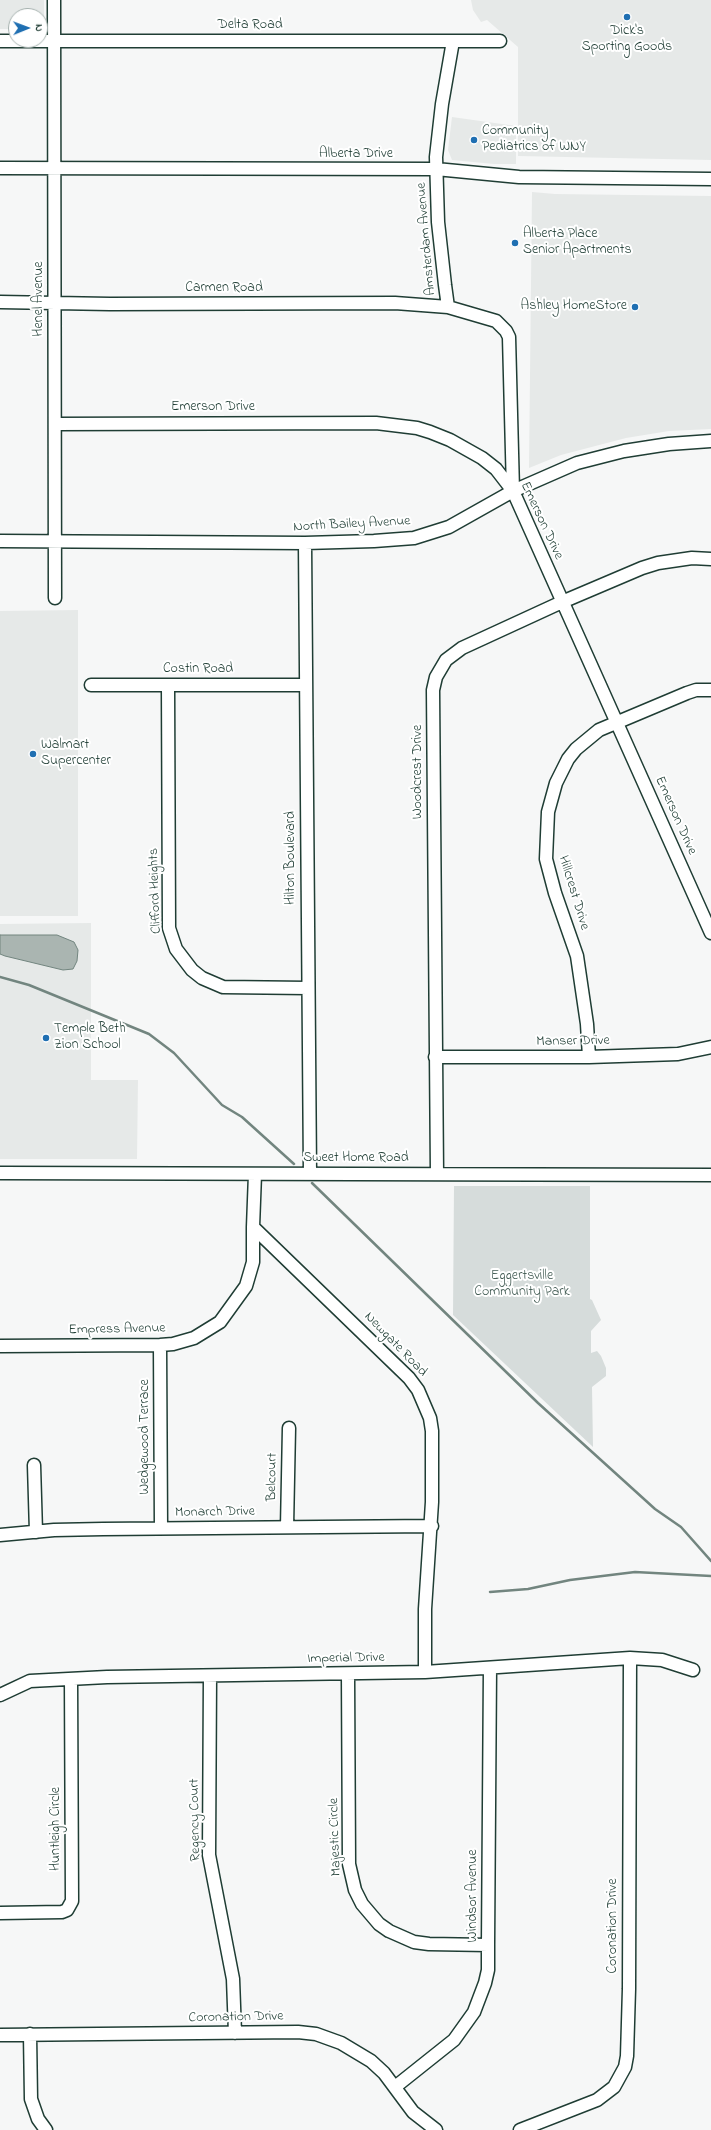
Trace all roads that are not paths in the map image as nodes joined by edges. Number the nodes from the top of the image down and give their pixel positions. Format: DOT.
graph roads {
  1 [pos="54,0"];
  2 [pos="0,41"];
  3 [pos="54,41"];
  4 [pos="453,41"];
  5 [pos="500,42"];
  6 [pos="0,168"];
  7 [pos="55,168"];
  8 [pos="436,169"];
  9 [pos="711,179"];
  10 [pos="0,302"];
  11 [pos="55,302"];
  12 [pos="448,307"];
  13 [pos="55,424"];
  14 [pos="711,441"];
  15 [pos="513,491"];
  16 [pos="0,541"];
  17 [pos="55,542"];
  18 [pos="305,543"];
  19 [pos="711,559"];
  20 [pos="55,598"];
  21 [pos="562,602"];
  22 [pos="91,684"];
  23 [pos="168,684"];
  24 [pos="306,685"];
  25 [pos="711,690"];
  26 [pos="616,723"];
  27 [pos="711,933"];
  28 [pos="308,988"];
  29 [pos="711,1047"];
  30 [pos="435,1057"];
  31 [pos="588,1057"];
  32 [pos="0,1174"];
  33 [pos="255,1174"];
  34 [pos="310,1174"];
  35 [pos="437,1174"];
  36 [pos="711,1175"];
  37 [pos="253,1227"];
  38 [pos="0,1346"];
  39 [pos="160,1346"];
  40 [pos="289,1428"];
  41 [pos="34,1465"];
  42 [pos="432,1526"];
  43 [pos="287,1527"];
  44 [pos="162,1528"];
  45 [pos="36,1532"];
  46 [pos="0,1535"];
  47 [pos="630,1658"];
  48 [pos="490,1668"];
  49 [pos="693,1670"];
  50 [pos="425,1672"];
  51 [pos="348,1674"];
  52 [pos="210,1676"];
  53 [pos="71,1679"];
  54 [pos="0,1695"];
  55 [pos="0,1913"];
  56 [pos="488,1945"];
  57 [pos="235,2033"];
  58 [pos="30,2034"];
  59 [pos="0,2035"];
  60 [pos="395,2087"];
  61 [pos="46,2130"];
  62 [pos="436,2130"];
  63 [pos="520,2130"];
  1 -- 3 [label="street, Henel Avenue"];
  2 -- 3 [label="street, Delta Road"];
  3 -- 4 [label="street, Delta Road"];
  3 -- 7 [label="street, Henel Avenue"];
  4 -- 5 [label="street, Delta Road"];
  4 -- 8 [label="street, Amsterdam Avenue"];
  6 -- 7 [label="street, Alberta Drive"];
  7 -- 8 [label="street, Alberta Drive"];
  7 -- 11 [label="street, Henel Avenue"];
  8 -- 9 [label="street, Alberta Drive"];
  8 -- 12 [label="street, Amsterdam Avenue"];
  10 -- 11 [label="street, Carmen Road"];
  11 -- 12 [label="street, Carmen Road"];
  11 -- 13 [label="street, Henel Avenue"];
  12 -- 15 [label="street, Amsterdam Avenue"];
  13 -- 15 [label="street, Emerson Drive"];
  13 -- 17 [label="street, Henel Avenue"];
  14 -- 15 [label="street, North Bailey Avenue"];
  15 -- 18 [label="street, North Bailey Avenue"];
  15 -- 21 [label="street, Emerson Drive"];
  16 -- 17 [label="street, North Bailey Avenue"];
  17 -- 18 [label="street, North Bailey Avenue"];
  17 -- 20 [label="street, Henel Avenue"];
  18 -- 24 [label="street, Hilton Boulevard"];
  19 -- 21 [label="street, Woodcrest Drive"];
  21 -- 26 [label="street, Emerson Drive"];
  21 -- 30 [label="street, Woodcrest Drive"];
  22 -- 23 [label="street, Costin Road"];
  23 -- 24 [label="street, Costin Road"];
  23 -- 28 [label="street, Clifford Heights"];
  24 -- 28 [label="street, Hilton Boulevard"];
  25 -- 26 [label="street, Hillcrest Drive"];
  26 -- 27 [label="street, Emerson Drive"];
  26 -- 31 [label="street, Hillcrest Drive"];
  28 -- 34 [label="street, Hilton Boulevard"];
  29 -- 31 [label="street, Manser Drive"];
  30 -- 31 [label="street, Manser Drive"];
  30 -- 35 [label="street, Woodcrest Drive"];
  32 -- 33 [label="street, Sweet Home Road"];
  33 -- 34 [label="street, Sweet Home Road"];
  33 -- 37 [label="street"];
  34 -- 35 [label="street, Sweet Home Road"];
  35 -- 36 [label="street, Sweet Home Road"];
  37 -- 39 [label="street, Empress Avenue"];
  37 -- 42 [label="street, Newgate Road"];
  38 -- 39 [label="street, Empress Avenue"];
  39 -- 44 [label="street, Wedgewood Terrace"];
  40 -- 43 [label="street, Belcourt"];
  41 -- 45 [label="street"];
  42 -- 43 [label="street, Monarch Drive"];
  42 -- 50 [label="street, Newgate Road"];
  43 -- 44 [label="street, Monarch Drive"];
  44 -- 45 [label="street, Monarch Drive"];
  45 -- 46 [label="street, Monarch Drive"];
  47 -- 48 [label="street, Imperial Drive"];
  47 -- 49 [label="street, Imperial Drive"];
  47 -- 63 [label="street, Coronation Drive"];
  48 -- 50 [label="street, Imperial Drive"];
  48 -- 56 [label="street, Windsor Avenue"];
  50 -- 51 [label="street, Imperial Drive"];
  51 -- 52 [label="street, Imperial Drive"];
  51 -- 56 [label="street, Majestic Circle"];
  52 -- 53 [label="street, Imperial Drive"];
  52 -- 57 [label="street, Regency Court"];
  53 -- 54 [label="street, Imperial Drive"];
  53 -- 55 [label="street, Huntleigh Circle"];
  56 -- 60 [label="street, Windsor Avenue"];
  57 -- 58 [label="street, Coronation Drive"];
  57 -- 60 [label="street, Coronation Drive"];
  58 -- 59 [label="street, Coronation Drive"];
  58 -- 61 [label="street"];
  60 -- 62 [label="street, Coronation Drive"];
}
